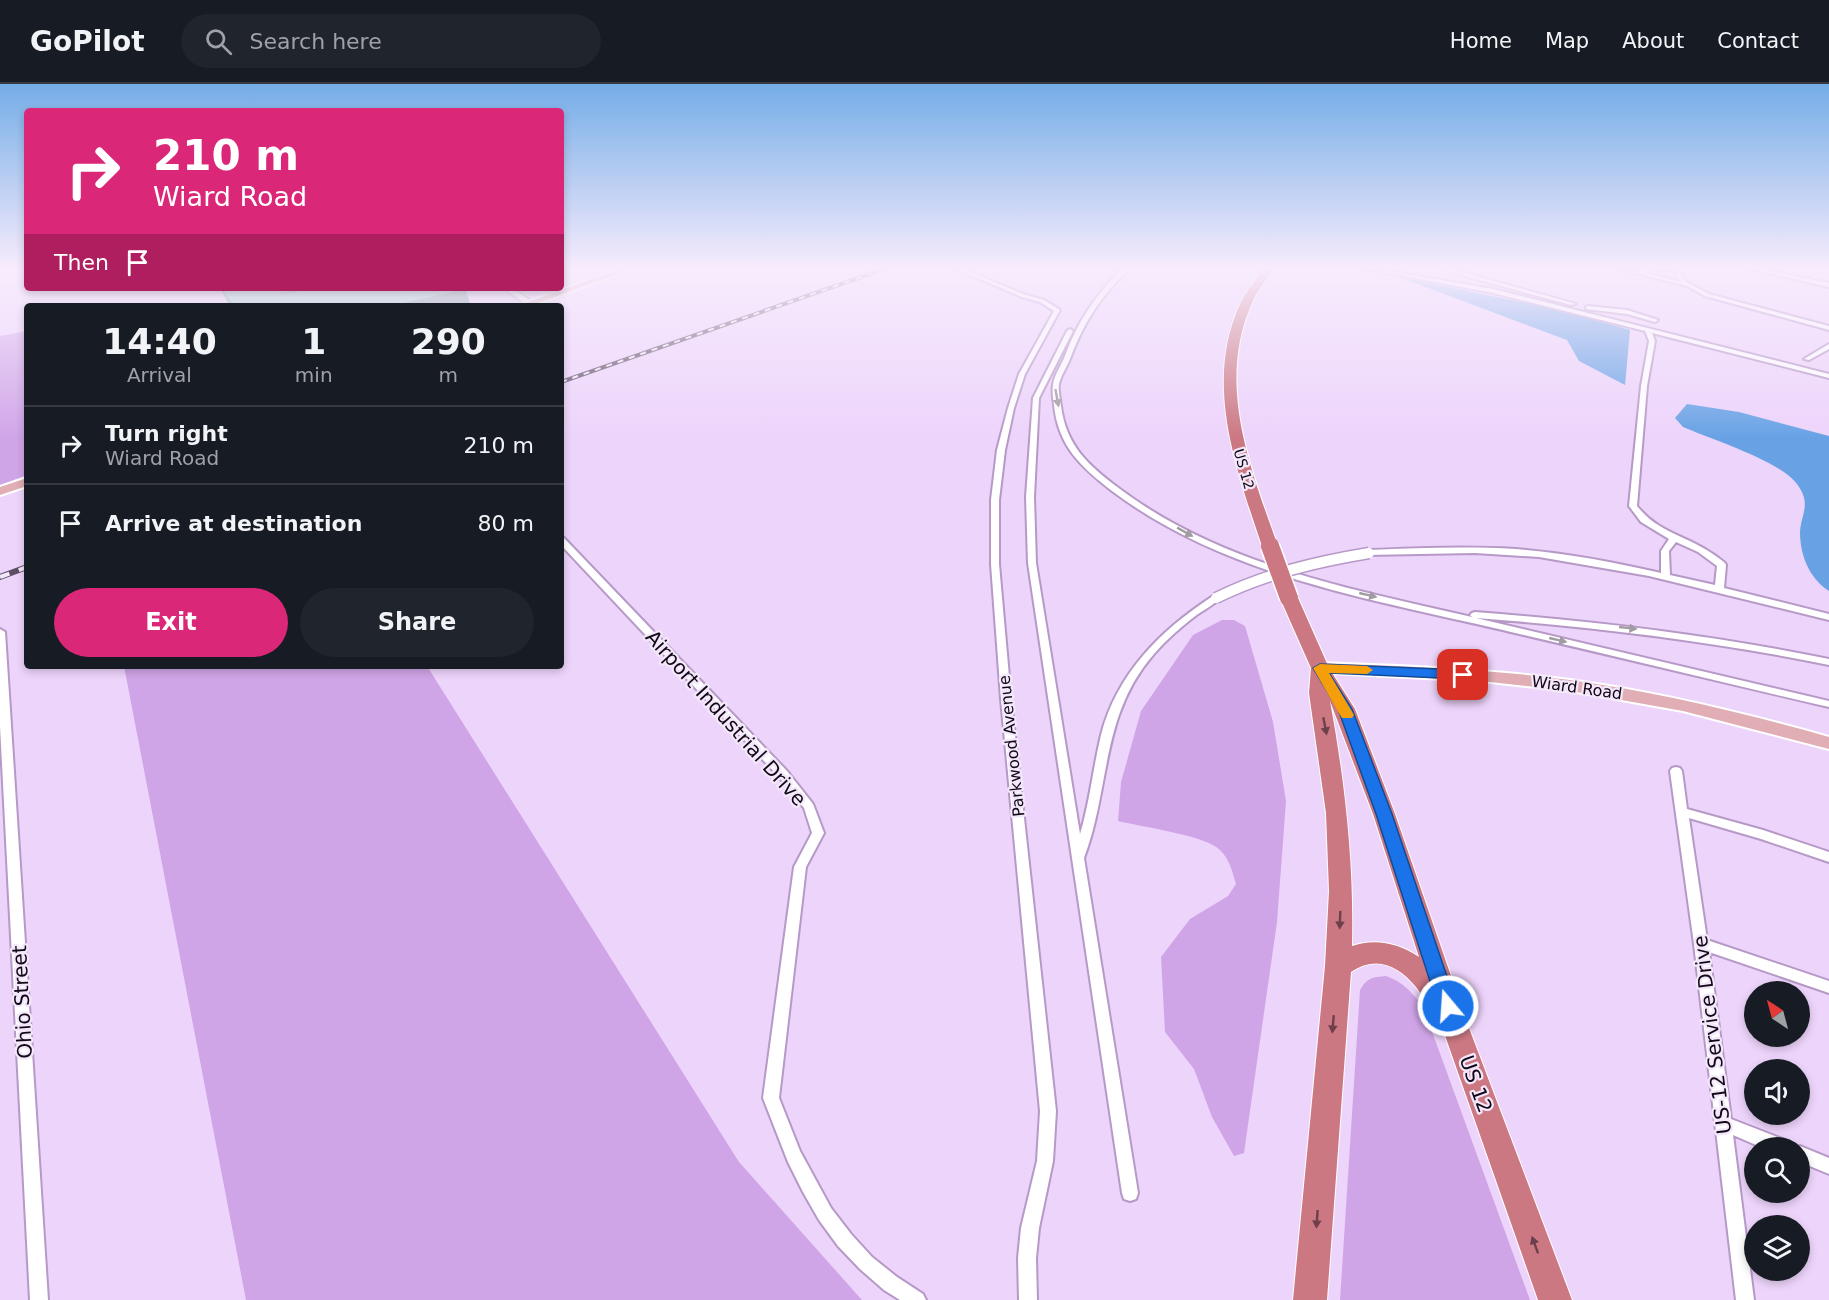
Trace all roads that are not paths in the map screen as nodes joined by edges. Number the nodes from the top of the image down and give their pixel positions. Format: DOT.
graph roads {
  1 [pos="1049,325"];
  2 [pos="1074,325"];
  3 [pos="1082,325"];
  4 [pos="1237,325"];
  5 [pos="1630,325"];
  6 [pos="1647,329"];
  7 [pos="1829,346"];
  8 [pos="1807,359"];
  9 [pos="1829,376"];
  10 [pos="24,483"];
  11 [pos="0,491"];
  12 [pos="1674,538"];
  13 [pos="564,543"];
  14 [pos="1666,576"];
  15 [pos="1719,590"];
  16 [pos="1444,613"];
  17 [pos="1829,617"];
  18 [pos="0,632"];
  19 [pos="1829,662"];
  20 [pos="1320,668"];
  21 [pos="1829,704"];
  22 [pos="1829,743"];
  23 [pos="1676,771"];
  24 [pos="1682,812"];
  25 [pos="1829,857"];
  26 [pos="1077,862"];
  27 [pos="1701,944"];
  28 [pos="1338,966"];
  29 [pos="1829,987"];
  30 [pos="1455,1028"];
  31 [pos="1722,1123"];
  32 [pos="1757,1137"];
  33 [pos="1810,1158"];
  34 [pos="1829,1166"];
  35 [pos="1130,1193"];
  36 [pos="39,1300"];
  37 [pos="917,1300"];
  38 [pos="1028,1300"];
  39 [pos="1310,1300"];
  40 [pos="1555,1300"];
  41 [pos="1744,1300"];
  1 -- 38 [label="street, Parkwood Avenue"];
  2 -- 26 [label="street"];
  3 -- 16 [label="street, one-way"];
  4 -- 20 [label="highway, US 12 / US 12, bridge"];
  5 -- 6 [label="street"];
  6 -- 9 [label="street"];
  6 -- 12 [label="street"];
  7 -- 8 [label="street"];
  10 -- 11 [label="main road"];
  12 -- 14 [label="street"];
  12 -- 15 [label="street"];
  13 -- 37 [label="street, Airport Industrial Drive"];
  14 -- 15 [label="street"];
  14 -- 26 [label="street, bridge"];
  15 -- 17 [label="street"];
  16 -- 19 [label="street, one-way"];
  16 -- 21 [label="street, one-way"];
  18 -- 36 [label="street, Ohio Street"];
  20 -- 22 [label="main road, Wiard Road"];
  20 -- 28 [label="highway, US 12 / US 12, one-way"];
  20 -- 30 [label="highway, US 12 / US 12"];
  23 -- 24 [label="street, US-12 Service Drive"];
  24 -- 25 [label="street"];
  24 -- 27 [label="street, US-12 Service Drive"];
  26 -- 35 [label="street"];
  27 -- 29 [label="street"];
  27 -- 31 [label="street, US-12 Service Drive"];
  28 -- 30 [label="highway"];
  28 -- 39 [label="highway, US 12 / US 12, one-way"];
  40 -- 30 [label="highway, US 12 / US 12, one-way"];
  31 -- 32 [label="street"];
  31 -- 41 [label="street, US-12 Service Drive"];
  33 -- 34 [label="street"];
}
